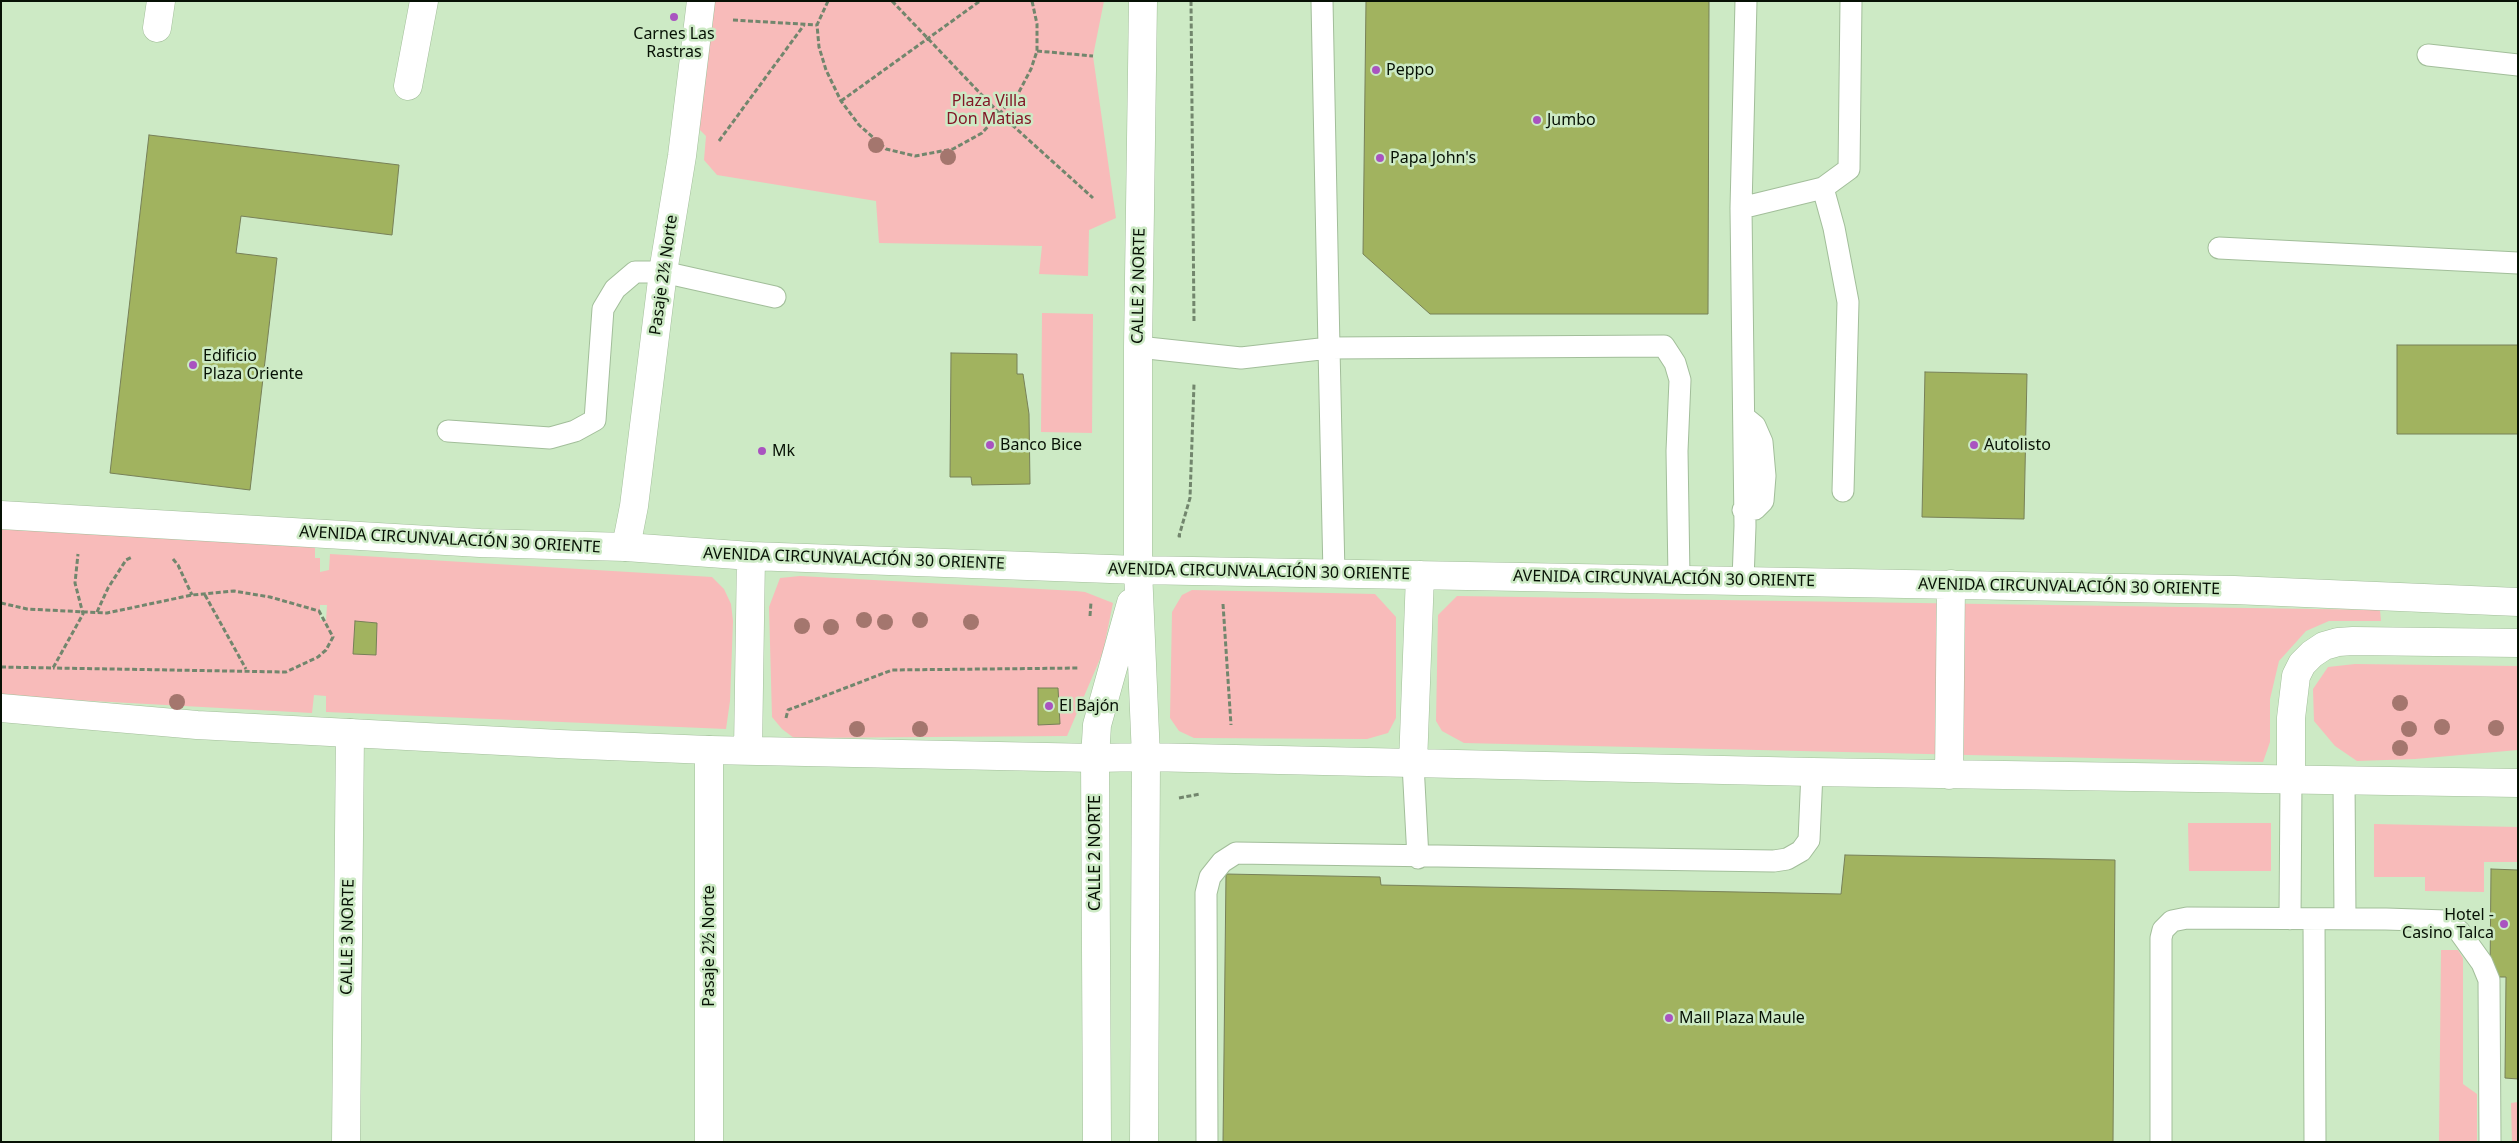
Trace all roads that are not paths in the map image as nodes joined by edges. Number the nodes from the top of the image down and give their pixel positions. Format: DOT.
graph roads {
  1 [pos="161,1"];
  2 [pos="424,1"];
  3 [pos="1143,1"];
  4 [pos="1322,1"];
  5 [pos="1746,1"];
  6 [pos="1851,1"];
  7 [pos="700,9"];
  8 [pos="157,28"];
  9 [pos="2428,55"];
  10 [pos="2518,65"];
  11 [pos="408,86"];
  12 [pos="1823,188"];
  13 [pos="1741,208"];
  14 [pos="2219,248"];
  15 [pos="2518,263"];
  16 [pos="664,272"];
  17 [pos="775,297"];
  18 [pos="1138,347"];
  19 [pos="1329,348"];
  20 [pos="448,431"];
  21 [pos="1843,491"];
  22 [pos="1,515"];
  23 [pos="626,548"];
  24 [pos="751,556"];
  25 [pos="1138,570"];
  26 [pos="1334,574"];
  27 [pos="1420,575"];
  28 [pos="1679,578"];
  29 [pos="1743,580"];
  30 [pos="1951,584"];
  31 [pos="2518,602"];
  32 [pos="2518,643"];
  33 [pos="1,708"];
  34 [pos="350,733"];
  35 [pos="709,750"];
  36 [pos="748,750"];
  37 [pos="1146,756"];
  38 [pos="1095,758"];
  39 [pos="1413,764"];
  40 [pos="1812,772"];
  41 [pos="1949,774"];
  42 [pos="2291,779"];
  43 [pos="2344,780"];
  44 [pos="2518,783"];
  45 [pos="1418,858"];
  46 [pos="2345,918"];
  47 [pos="2290,919"];
  48 [pos="2314,920"];
  49 [pos="346,1142"];
  50 [pos="709,1142"];
  51 [pos="1097,1142"];
  52 [pos="1144,1142"];
  53 [pos="1207,1142"];
  54 [pos="2161,1142"];
  55 [pos="2315,1142"];
  56 [pos="2490,1142"];
  1 -- 8 [label="main road"];
  2 -- 11 [label="main road"];
  3 -- 18 [label="main road, CALLE 2 NORTE"];
  4 -- 19 [label="lane"];
  5 -- 13 [label="lane"];
  6 -- 12 [label="lane"];
  7 -- 16 [label="main road, Pasaje 2½ Norte"];
  9 -- 10 [label="lane"];
  12 -- 13 [label="lane"];
  12 -- 21 [label="lane"];
  13 -- 29 [label="lane"];
  14 -- 15 [label="lane"];
  16 -- 17 [label="lane"];
  16 -- 20 [label="lane"];
  16 -- 23 [label="main road, Pasaje 2½ Norte"];
  18 -- 19 [label="lane"];
  18 -- 25 [label="main road, CALLE 2 NORTE"];
  19 -- 26 [label="lane"];
  19 -- 28 [label="lane"];
  22 -- 23 [label="main road, AVENIDA CIRCUNVALACIÓN 30 ORIENTE"];
  23 -- 24 [label="main road, AVENIDA CIRCUNVALACIÓN 30 ORIENTE"];
  24 -- 25 [label="main road, AVENIDA CIRCUNVALACIÓN 30 ORIENTE"];
  24 -- 36 [label="main road"];
  25 -- 26 [label="main road, AVENIDA CIRCUNVALACIÓN 30 ORIENTE"];
  25 -- 37 [label="main road, CALLE 2 NORTE"];
  25 -- 38 [label="main road, CALLE 2 NORTE"];
  26 -- 27 [label="main road, AVENIDA CIRCUNVALACIÓN 30 ORIENTE"];
  27 -- 28 [label="main road, AVENIDA CIRCUNVALACIÓN 30 ORIENTE"];
  27 -- 39 [label="main road"];
  28 -- 29 [label="main road, AVENIDA CIRCUNVALACIÓN 30 ORIENTE"];
  29 -- 30 [label="main road, AVENIDA CIRCUNVALACIÓN 30 ORIENTE"];
  30 -- 31 [label="main road, AVENIDA CIRCUNVALACIÓN 30 ORIENTE"];
  30 -- 41 [label="main road"];
  32 -- 42 [label="main road"];
  33 -- 34 [label="main road"];
  34 -- 35 [label="main road"];
  34 -- 49 [label="main road, CALLE 3 NORTE"];
  35 -- 36 [label="main road"];
  35 -- 50 [label="main road, Pasaje 2½ Norte"];
  36 -- 38 [label="main road"];
  37 -- 38 [label="main road"];
  37 -- 39 [label="main road"];
  37 -- 52 [label="main road, CALLE 2 NORTE"];
  38 -- 51 [label="main road, CALLE 2 NORTE"];
  39 -- 40 [label="main road"];
  39 -- 45 [label="lane"];
  40 -- 41 [label="main road"];
  40 -- 45 [label="lane"];
  41 -- 42 [label="main road"];
  42 -- 43 [label="main road"];
  42 -- 47 [label="lane"];
  43 -- 44 [label="main road"];
  43 -- 46 [label="lane"];
  45 -- 53 [label="lane"];
  46 -- 48 [label="lane"];
  46 -- 56 [label="lane"];
  47 -- 48 [label="lane"];
  47 -- 54 [label="lane"];
  48 -- 55 [label="lane"];
}
